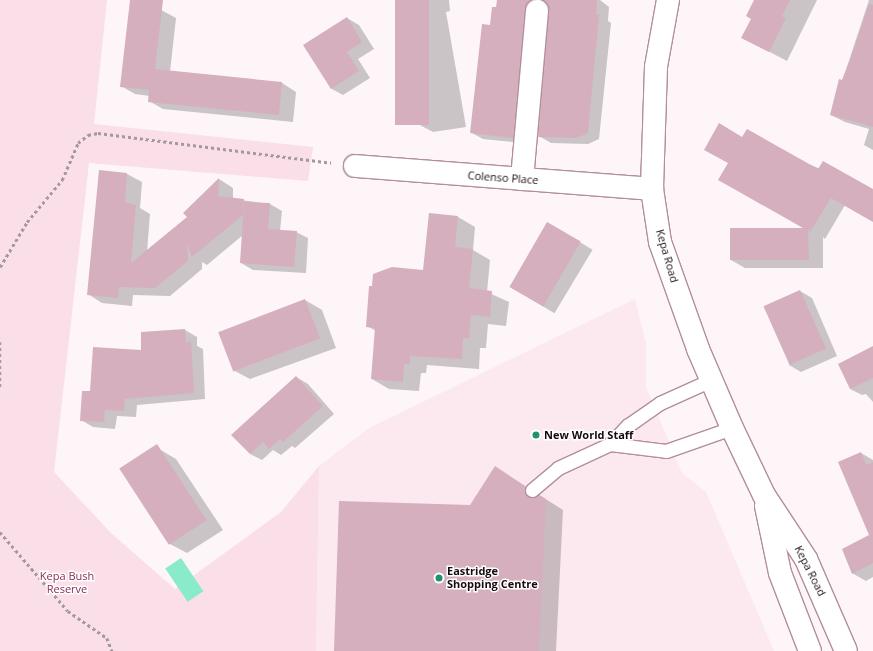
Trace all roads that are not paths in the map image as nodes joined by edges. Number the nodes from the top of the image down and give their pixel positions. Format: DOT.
graph roads {
  1 [pos="668,0"];
  2 [pos="537,11"];
  3 [pos="355,166"];
  4 [pos="522,179"];
  5 [pos="652,189"];
  6 [pos="711,380"];
  7 [pos="732,428"];
  8 [pos="610,444"];
  9 [pos="532,490"];
  10 [pos="764,495"];
  11 [pos="810,651"];
  12 [pos="846,651"];
  1 -- 5 [label="main road, Kepa Road"];
  2 -- 4 [label="main road"];
  3 -- 4 [label="main road, Colenso Place"];
  4 -- 5 [label="main road, Colenso Place"];
  5 -- 6 [label="main road, Kepa Road"];
  6 -- 7 [label="main road, Kepa Road"];
  6 -- 8 [label="lane"];
  7 -- 8 [label="lane"];
  7 -- 10 [label="main road, Kepa Road"];
  8 -- 9 [label="lane"];
  10 -- 11 [label="main road, Kepa Road"];
  10 -- 12 [label="main road, Kepa Road"];
}
